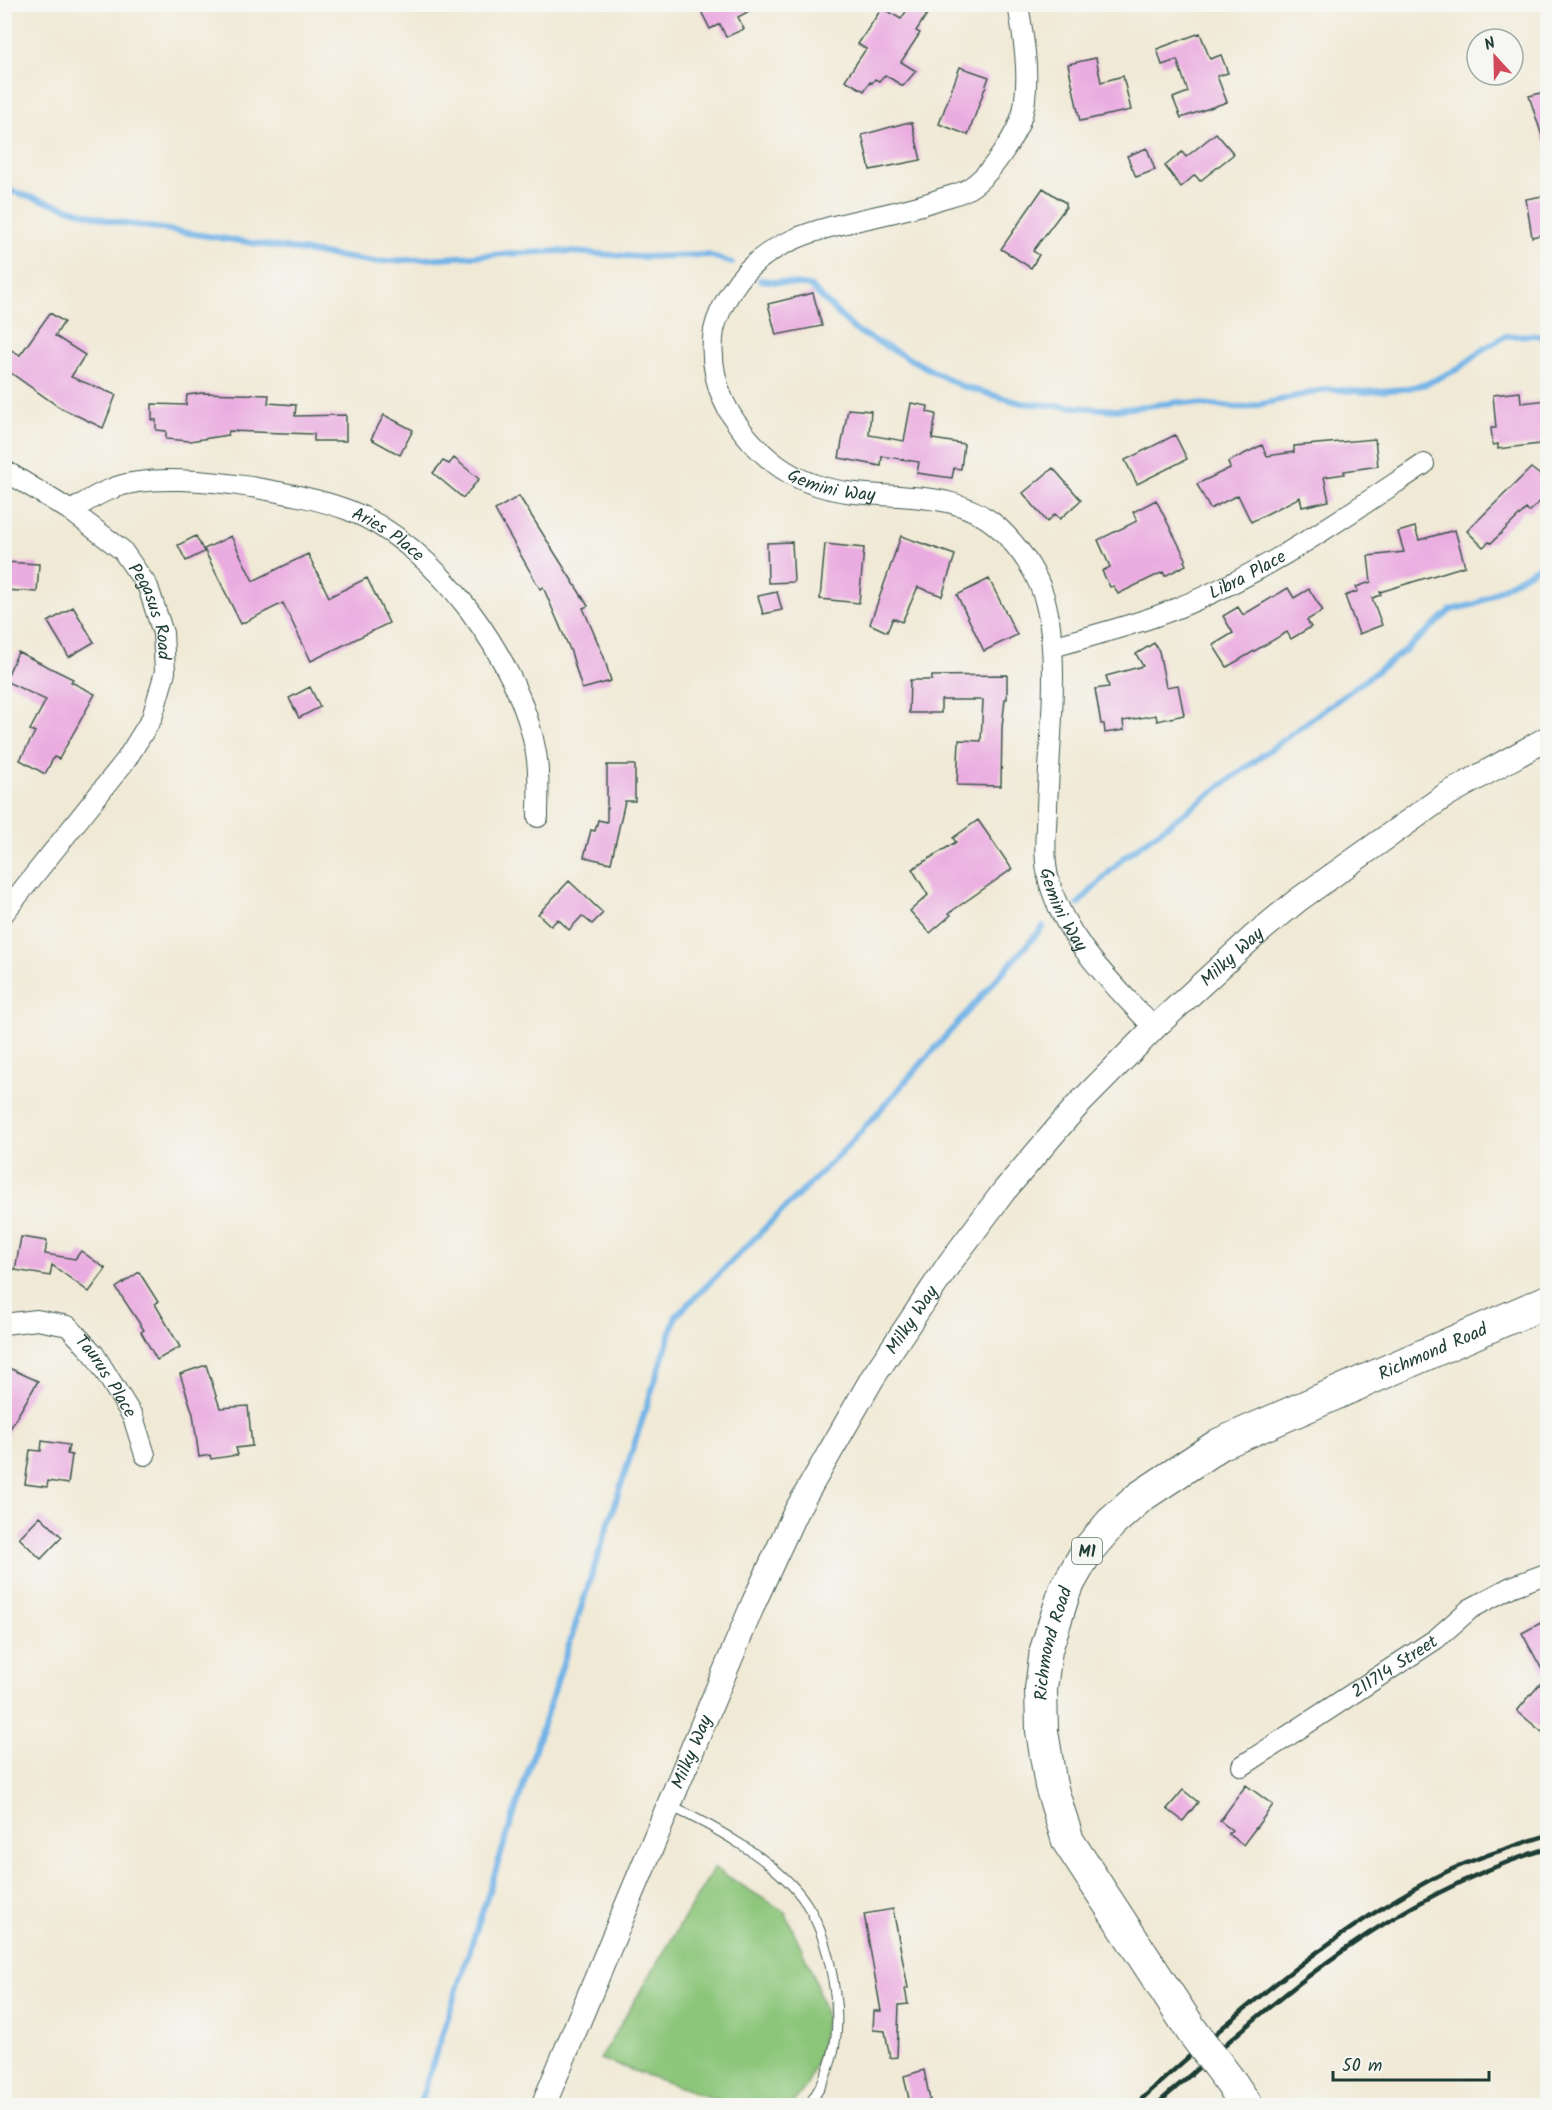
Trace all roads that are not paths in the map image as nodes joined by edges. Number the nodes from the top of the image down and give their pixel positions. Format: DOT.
graph roads {
  1 [pos="1018,4"];
  2 [pos="1424,464"];
  3 [pos="4,470"];
  4 [pos="71,511"];
  5 [pos="1053,647"];
  6 [pos="1548,738"];
  7 [pos="538,817"];
  8 [pos="4,913"];
  9 [pos="1154,1028"];
  10 [pos="1548,1301"];
  11 [pos="4,1324"];
  12 [pos="146,1455"];
  13 [pos="1548,1573"];
  14 [pos="1242,1766"];
  15 [pos="670,1806"];
  16 [pos="1239,2095"];
  17 [pos="543,2106"];
  18 [pos="808,2106"];
  1 -- 5 [label="street, Gemini Way"];
  2 -- 5 [label="street, Libra Place"];
  3 -- 4 [label="street, Pegasus Road"];
  4 -- 7 [label="street, Aries Place"];
  4 -- 8 [label="street, Pegasus Road"];
  5 -- 9 [label="street, Gemini Way"];
  6 -- 9 [label="street, Milky Way"];
  9 -- 15 [label="street, Milky Way"];
  10 -- 16 [label="highway, Richmond Road / M1, bridge"];
  11 -- 12 [label="street, Taurus Place"];
  13 -- 14 [label="street, 211714 Street"];
  15 -- 17 [label="street, Milky Way"];
  15 -- 18 [label="lane"];
}
